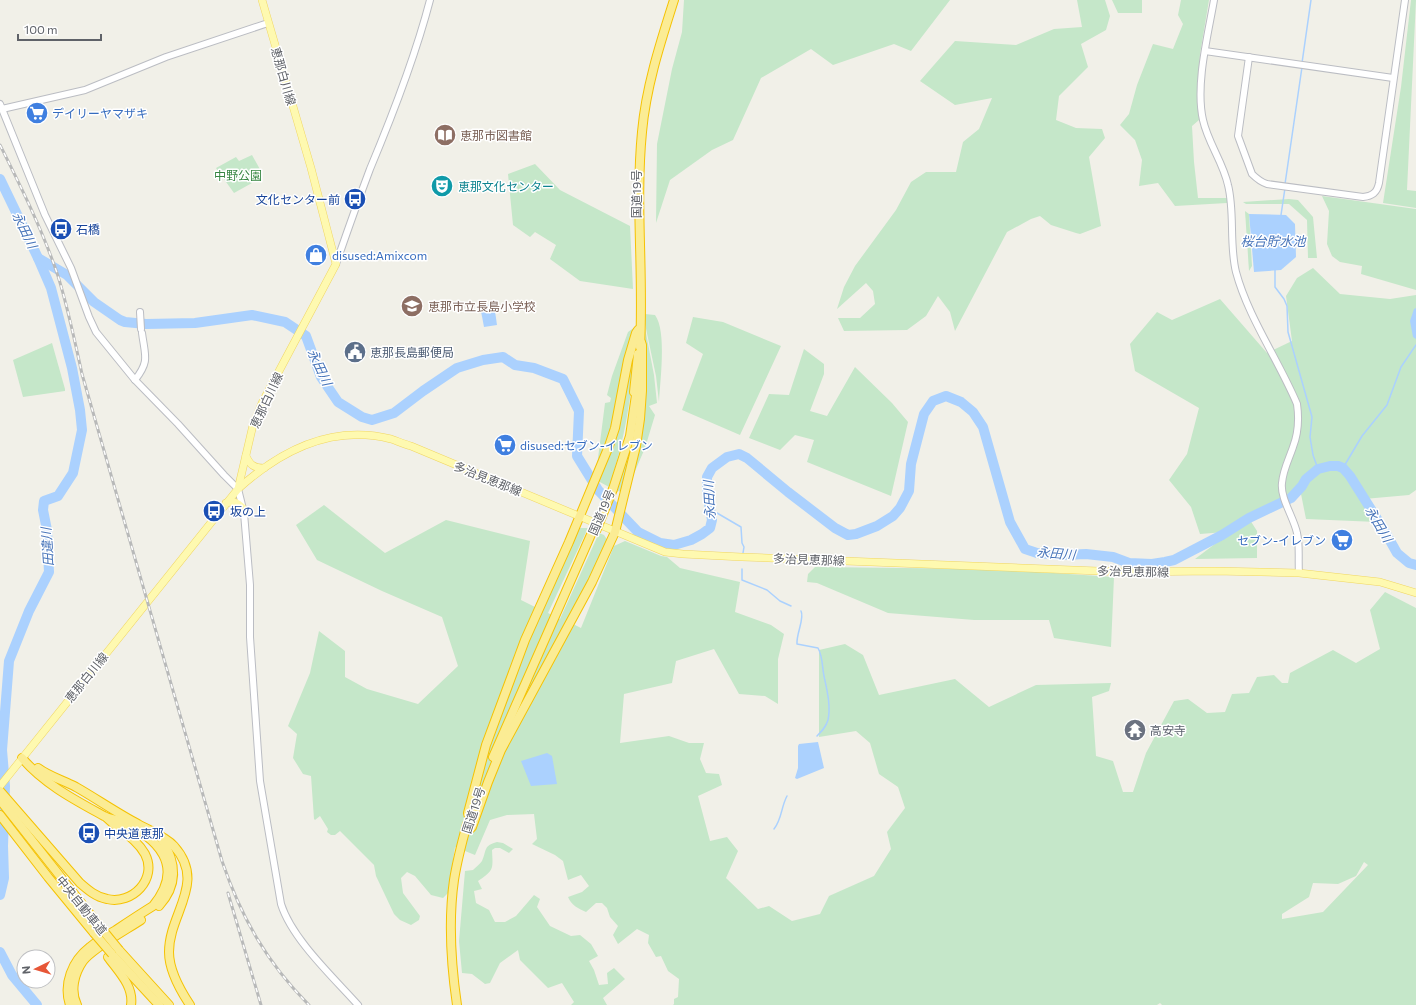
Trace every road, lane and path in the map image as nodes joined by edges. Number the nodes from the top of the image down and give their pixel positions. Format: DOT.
graph roads {
  1 [pos="262,0"];
  2 [pos="430,0"];
  3 [pos="672,0"];
  4 [pos="1214,0"];
  5 [pos="1405,0"];
  6 [pos="268,23"];
  7 [pos="1205,51"];
  8 [pos="1249,57"];
  9 [pos="1393,78"];
  10 [pos="1,107"];
  11 [pos="336,264"];
  12 [pos="140,314"];
  13 [pos="640,314"];
  14 [pos="638,330"];
  15 [pos="641,342"];
  16 [pos="136,380"];
  17 [pos="246,456"];
  18 [pos="264,468"];
  19 [pos="238,489"];
  20 [pos="612,489"];
  21 [pos="226,503"];
  22 [pos="242,507"];
  23 [pos="580,516"];
  24 [pos="595,531"];
  25 [pos="615,532"];
  26 [pos="1299,573"];
  27 [pos="1416,593"];
  28 [pos="22,758"];
  29 [pos="0,786"];
  30 [pos="0,791"];
  31 [pos="0,800"];
  32 [pos="0,815"];
  33 [pos="106,817"];
  34 [pos="469,817"];
  35 [pos="469,830"];
  36 [pos="159,836"];
  37 [pos="36,840"];
  38 [pos="95,932"];
  39 [pos="113,954"];
  40 [pos="70,1005"];
  41 [pos="77,1005"];
  42 [pos="131,1005"];
  43 [pos="159,1005"];
  44 [pos="170,1005"];
  45 [pos="190,1005"];
  46 [pos="358,1005"];
  47 [pos="458,1005"];
  1 -- 6 [label="main road, 恵那白川線"];
  2 -- 11 [label="street"];
  3 -- 13 [label="highway, 国道19号"];
  4 -- 7 [label="street"];
  5 -- 9 [label="street"];
  6 -- 10 [label="street"];
  6 -- 11 [label="main road, 恵那白川線"];
  7 -- 8 [label="street"];
  7 -- 26 [label="street"];
  8 -- 9 [label="street"];
  8 -- 9 [label="street"];
  10 -- 16 [label="street"];
  11 -- 17 [label="main road, 恵那白川線"];
  12 -- 16 [label="street"];
  13 -- 14 [label="highway, 国道19号"];
  13 -- 15 [label="highway, 国道19号"];
  14 -- 20 [label="highway, 国道19号"];
  14 -- 23 [label="highway"];
  15 -- 20 [label="highway, 国道19号"];
  15 -- 25 [label="highway"];
  16 -- 19 [label="street"];
  17 -- 18 [label="main road"];
  17 -- 19 [label="main road, 恵那白川線"];
  18 -- 19 [label="main road, 多治見恵那線"];
  18 -- 23 [label="main road, 多治見恵那線"];
  19 -- 21 [label="main road, 恵那白川線"];
  19 -- 22 [label="street"];
  20 -- 24 [label="highway, 国道19号, bridge"];
  21 -- 22 [label="main road"];
  21 -- 28 [label="main road, 恵那白川線"];
  22 -- 46 [label="street"];
  23 -- 25 [label="main road, 多治見恵那線"];
  23 -- 34 [label="highway"];
  24 -- 34 [label="highway, 国道19号"];
  24 -- 35 [label="highway, 国道19号"];
  25 -- 26 [label="main road, 多治見恵那線"];
  25 -- 35 [label="highway"];
  26 -- 27 [label="main road, 多治見恵那線"];
  28 -- 29 [label="main road, 恵那白川線"];
  28 -- 33 [label="highway"];
  28 -- 36 [label="highway"];
  30 -- 37 [label="highway"];
  31 -- 37 [label="highway, 中央自動車道"];
  32 -- 38 [label="highway, 中央自動車道"];
  33 -- 37 [label="highway"];
  33 -- 40 [label="highway"];
  34 -- 47 [label="highway, 国道19号"];
  35 -- 47 [label="highway, 国道19号"];
  36 -- 41 [label="highway"];
  36 -- 45 [label="highway"];
  37 -- 38 [label="highway, 中央自動車道"];
  38 -- 39 [label="highway, 中央自動車道, bridge"];
  39 -- 42 [label="highway"];
  39 -- 43 [label="highway, 中央自動車道"];
  39 -- 44 [label="highway, 中央自動車道"];
}
